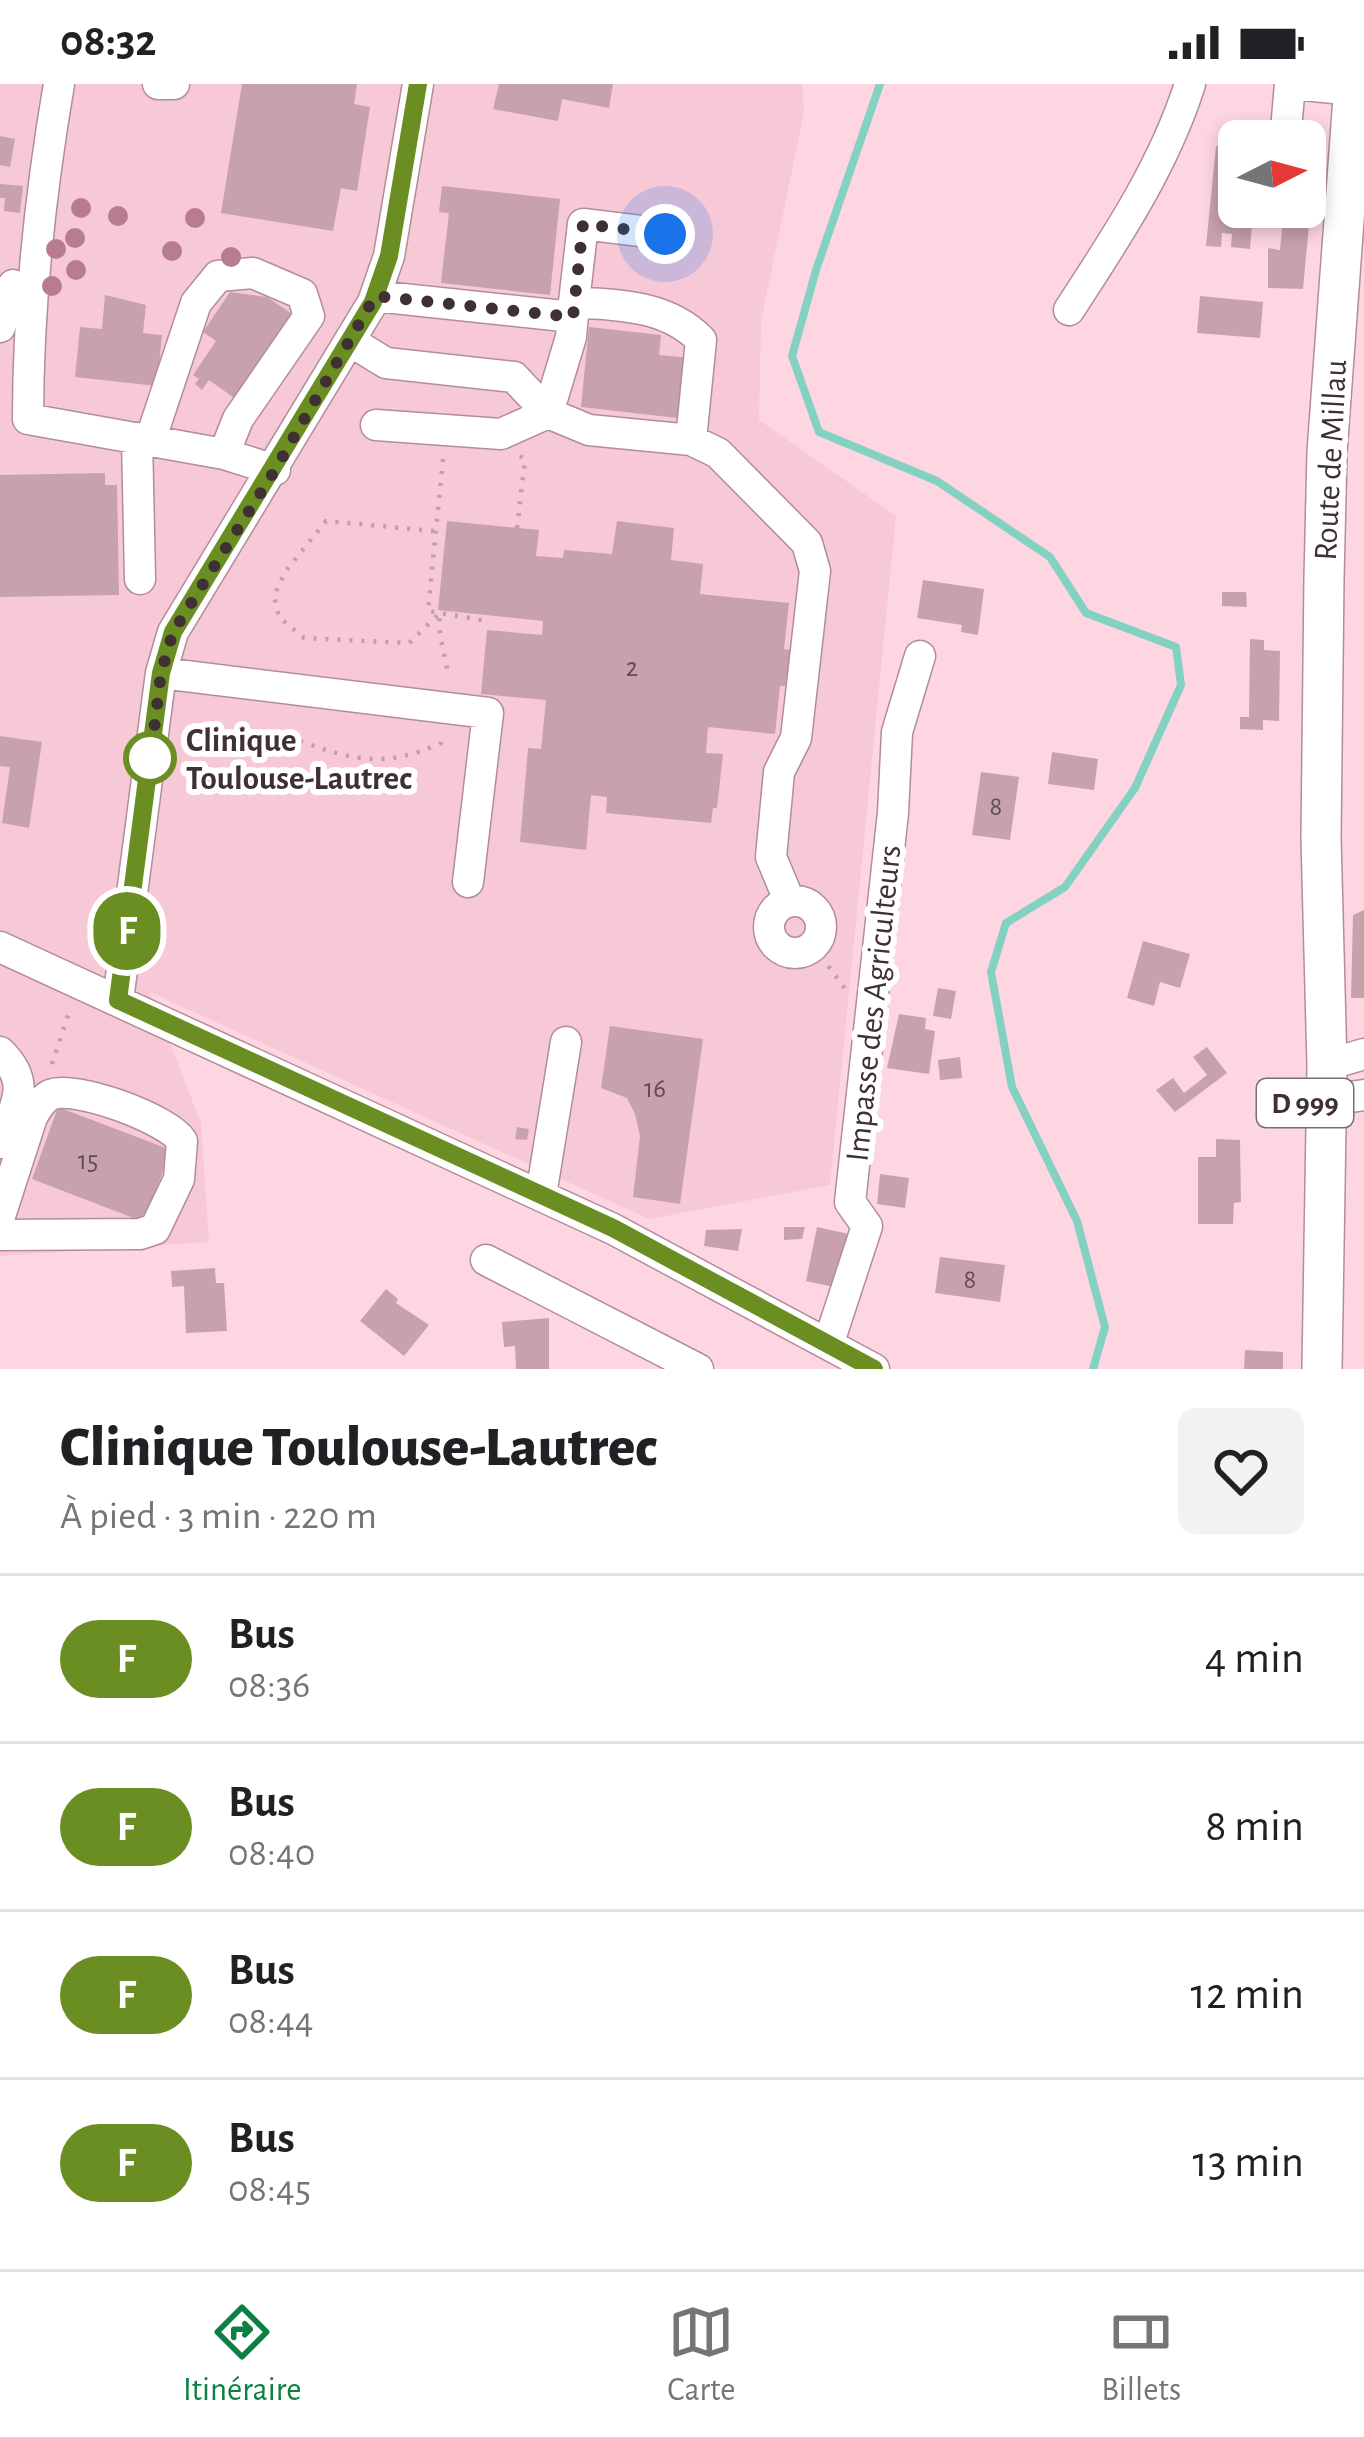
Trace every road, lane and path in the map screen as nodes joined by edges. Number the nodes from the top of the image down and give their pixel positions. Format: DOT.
graph roads {
  1 [pos="59,84"];
  2 [pos="158,84"];
  3 [pos="174,84"];
  4 [pos="418,84"];
  5 [pos="1190,84"];
  6 [pos="1291,84"];
  7 [pos="1354,87"];
  8 [pos="1287,120"];
  9 [pos="1355,179"];
  10 [pos="665,234"];
  11 [pos="16,285"];
  12 [pos="375,296"];
  13 [pos="573,309"];
  14 [pos="1069,310"];
  15 [pos="0,327"];
  16 [pos="350,341"];
  17 [pos="548,413"];
  18 [pos="376,425"];
  19 [pos="446,430"];
  20 [pos="501,434"];
  21 [pos="143,440"];
  22 [pos="691,440"];
  23 [pos="224,454"];
  24 [pos="275,470"];
  25 [pos="517,528"];
  26 [pos="434,531"];
  27 [pos="140,579"];
  28 [pos="440,613"];
  29 [pos="488,621"];
  30 [pos="920,656"];
  31 [pos="161,673"];
  32 [pos="444,708"];
  33 [pos="300,741"];
  34 [pos="468,882"];
  35 [pos="0,947"];
  36 [pos="814,947"];
  37 [pos="79,982"];
  38 [pos="118,1000"];
  39 [pos="870,1022"];
  40 [pos="566,1042"];
  41 [pos="0,1052"];
  42 [pos="1337,1083"];
  43 [pos="39,1103"];
  44 [pos="0,1145"];
  45 [pos="541,1195"];
  46 [pos="0,1216"];
  47 [pos="0,1235"];
  48 [pos="486,1260"];
  49 [pos="830,1342"];
  50 [pos="698,1369"];
  51 [pos="874,1369"];
  52 [pos="1298,1369"];
  53 [pos="1322,1369"];
  1 -- 11 [label="street"];
  2 -- 3 [label="street"];
  4 -- 12 [label="street"];
  5 -- 14 [label="street"];
  6 -- 7 [label="street"];
  6 -- 8 [label="street"];
  7 -- 9 [label="main road, Route de Millau / D 999"];
  9 -- 42 [label="main road, Route de Millau / D 999"];
  10 -- 13 [label="street"];
  11 -- 15 [label="street"];
  11 -- 21 [label="street"];
  12 -- 13 [label="street"];
  12 -- 16 [label="street"];
  13 -- 17 [label="street"];
  13 -- 22 [label="street"];
  16 -- 17 [label="street"];
  16 -- 24 [label="street"];
  17 -- 20 [label="street"];
  17 -- 22 [label="street"];
  18 -- 19 [label="street"];
  19 -- 20 [label="street"];
  19 -- 26 [label="path"];
  20 -- 25 [label="path"];
  21 -- 23 [label="street"];
  21 -- 23 [label="street"];
  21 -- 27 [label="street"];
  22 -- 36 [label="street"];
  23 -- 24 [label="street"];
  24 -- 31 [label="street"];
  26 -- 28 [label="path"];
  26 -- 28 [label="path"];
  28 -- 29 [label="path"];
  28 -- 32 [label="path"];
  30 -- 39 [label="street, Impasse des Agriculteurs"];
  31 -- 32 [label="street"];
  31 -- 38 [label="street"];
  32 -- 33 [label="path"];
  32 -- 34 [label="street"];
  35 -- 37 [label="street"];
  36 -- 39 [label="path"];
  37 -- 38 [label="street"];
  37 -- 43 [label="path"];
  38 -- 45 [label="street"];
  39 -- 49 [label="street, Impasse des Agriculteurs"];
  40 -- 45 [label="street"];
  41 -- 44 [label="street"];
  42 -- 52 [label="main road, Route de Millau / D 999"];
  42 -- 53 [label="main road, Route de Millau / D 999"];
  43 -- 46 [label="street"];
  43 -- 47 [label="street"];
  45 -- 49 [label="street"];
  48 -- 50 [label="street"];
  49 -- 51 [label="street"];
}
